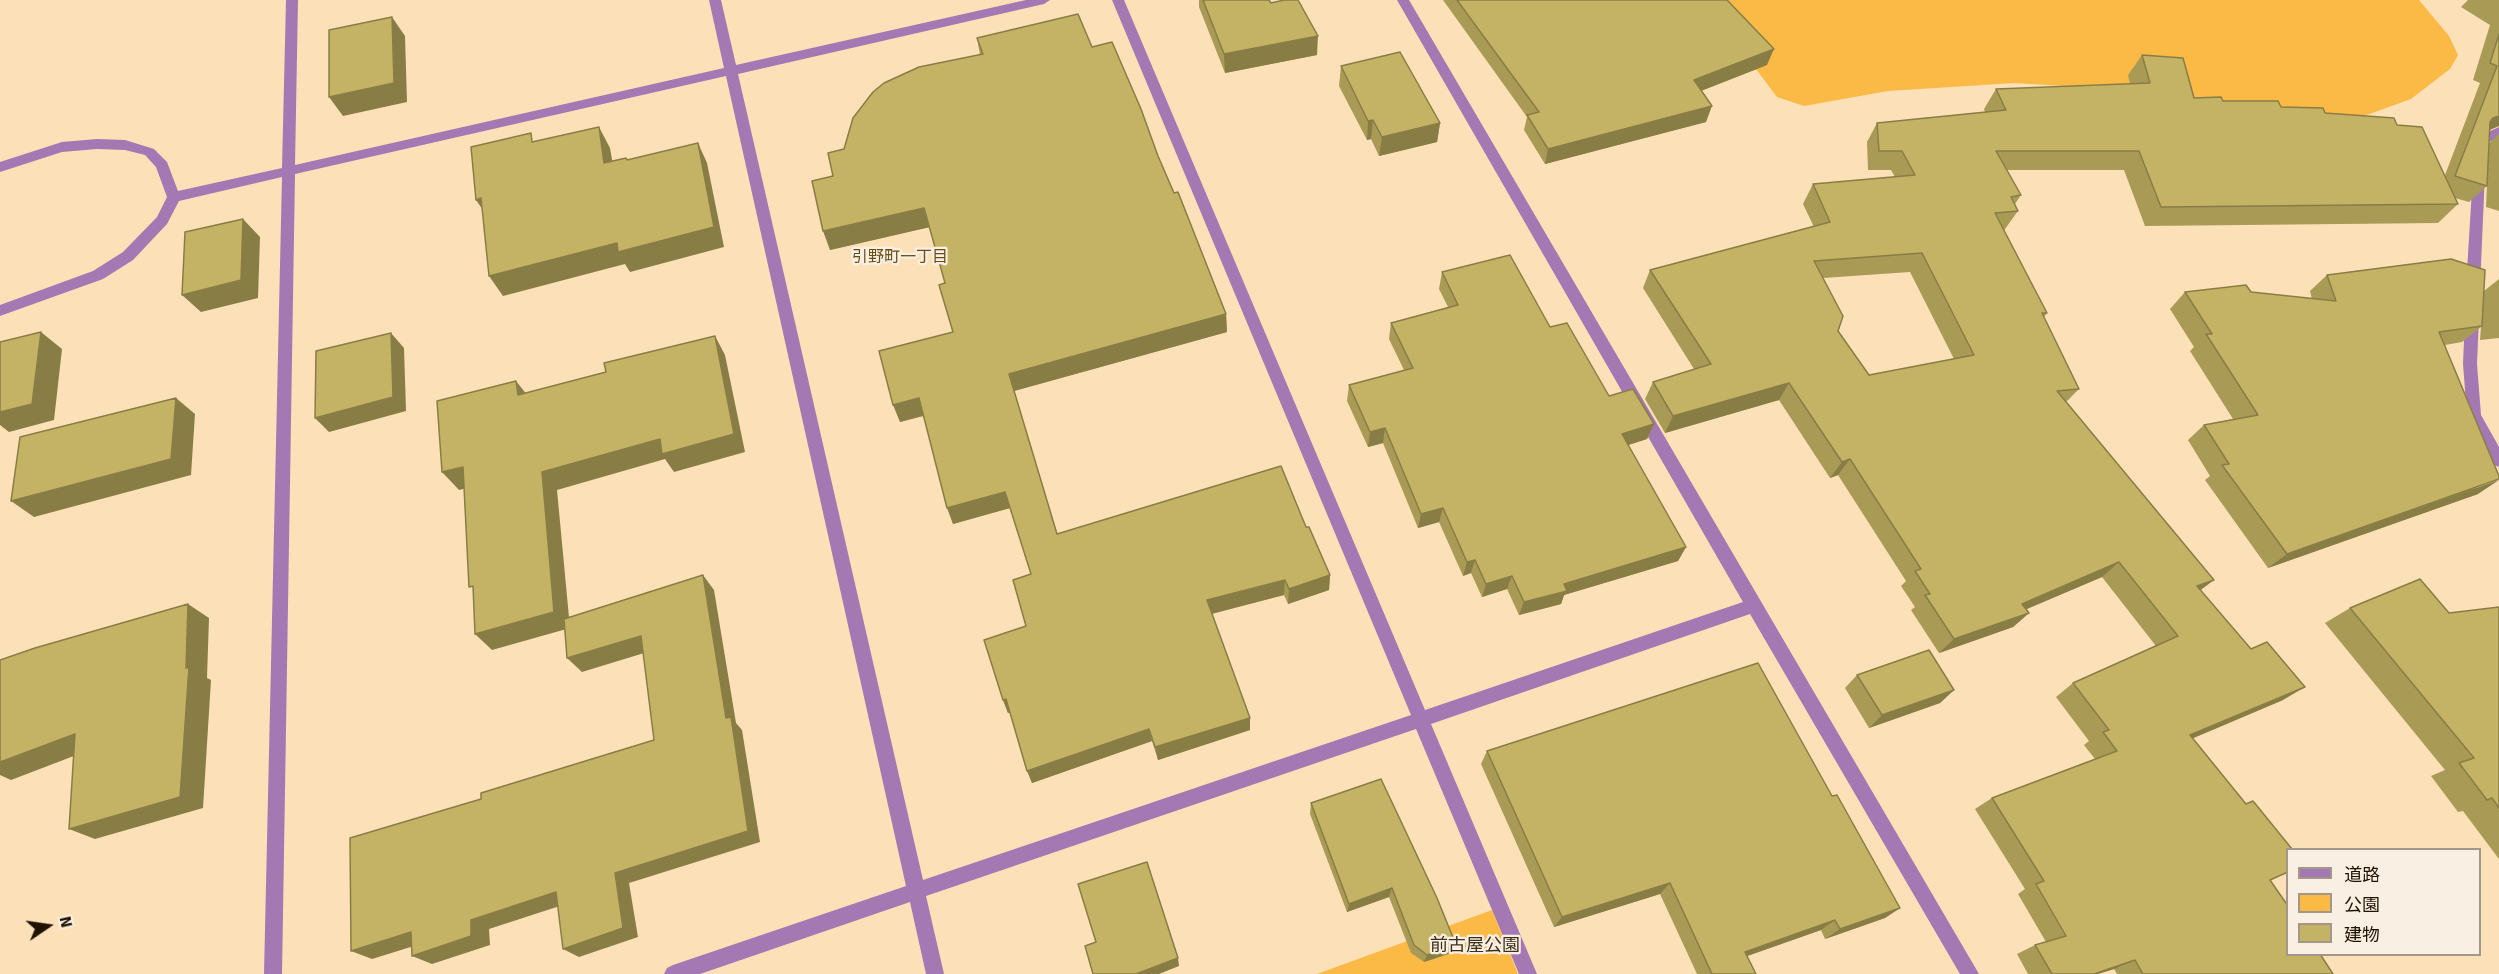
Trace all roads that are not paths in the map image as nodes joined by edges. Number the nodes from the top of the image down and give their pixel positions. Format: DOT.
graph roads {
  1 [pos="292,0"];
  2 [pos="715,0"];
  3 [pos="1044,0"];
  4 [pos="1118,0"];
  5 [pos="1403,0"];
  6 [pos="730,73"];
  7 [pos="2499,132"];
  8 [pos="0,167"];
  9 [pos="287,170"];
  10 [pos="174,197"];
  11 [pos="0,311"];
  12 [pos="2499,461"];
  13 [pos="1754,606"];
  14 [pos="1421,718"];
  15 [pos="916,892"];
  16 [pos="273,974"];
  17 [pos="672,974"];
  18 [pos="935,974"];
  19 [pos="1528,974"];
  20 [pos="1970,974"];
  1 -- 9 [label="street"];
  2 -- 6 [label="street"];
  3 -- 6 [label="street"];
  4 -- 14 [label="street"];
  5 -- 13 [label="street"];
  6 -- 9 [label="street"];
  6 -- 15 [label="street"];
  7 -- 12 [label="street"];
  8 -- 10 [label="street"];
  9 -- 10 [label="street"];
  9 -- 16 [label="street"];
  10 -- 11 [label="street"];
  13 -- 14 [label="street"];
  13 -- 20 [label="street"];
  14 -- 15 [label="street"];
  14 -- 19 [label="street"];
  15 -- 17 [label="street"];
  15 -- 18 [label="street"];
}
